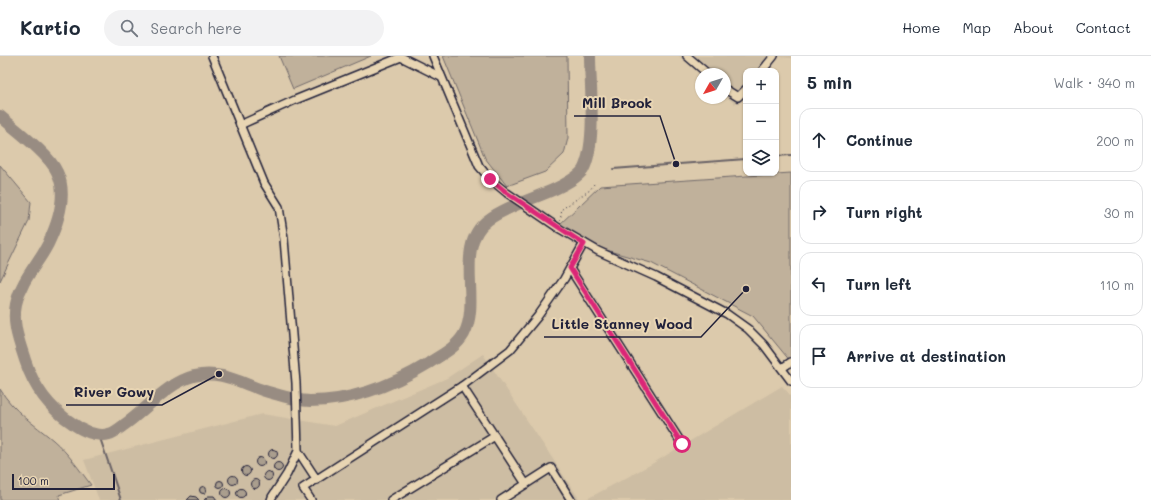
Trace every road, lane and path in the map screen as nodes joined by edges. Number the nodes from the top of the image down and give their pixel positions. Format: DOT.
graph roads {
  1 [pos="212,56"];
  2 [pos="433,56"];
  3 [pos="687,56"];
  4 [pos="774,56"];
  5 [pos="701,68"];
  6 [pos="764,68"];
  7 [pos="442,77"];
  8 [pos="731,93"];
  9 [pos="743,93"];
  10 [pos="240,125"];
  11 [pos="594,184"];
  12 [pos="560,229"];
  13 [pos="584,244"];
  14 [pos="570,268"];
  15 [pos="791,362"];
  16 [pos="782,368"];
  17 [pos="791,381"];
  18 [pos="462,386"];
  19 [pos="495,436"];
  20 [pos="682,444"];
  21 [pos="298,451"];
  22 [pos="317,480"];
  23 [pos="526,484"];
  24 [pos="570,498"];
  25 [pos="271,500"];
  26 [pos="310,500"];
  27 [pos="391,500"];
  28 [pos="501,500"];
  1 -- 10 [label="lane"];
  2 -- 7 [label="lane"];
  3 -- 5 [label="lane"];
  4 -- 6 [label="lane"];
  7 -- 10 [label="lane"];
  7 -- 12 [label="lane"];
  8 -- 9 [label="lane"];
  10 -- 21 [label="lane"];
  11 -- 12 [label="path"];
  12 -- 13 [label="lane"];
  13 -- 14 [label="lane"];
  13 -- 16 [label="lane"];
  14 -- 18 [label="lane"];
  14 -- 20 [label="lane"];
  15 -- 16 [label="lane"];
  16 -- 17 [label="lane"];
  18 -- 19 [label="lane"];
  18 -- 22 [label="lane"];
  19 -- 23 [label="lane"];
  19 -- 27 [label="lane"];
  21 -- 22 [label="lane"];
  21 -- 25 [label="lane"];
  22 -- 26 [label="lane"];
  23 -- 24 [label="lane"];
  23 -- 28 [label="lane"];
}
